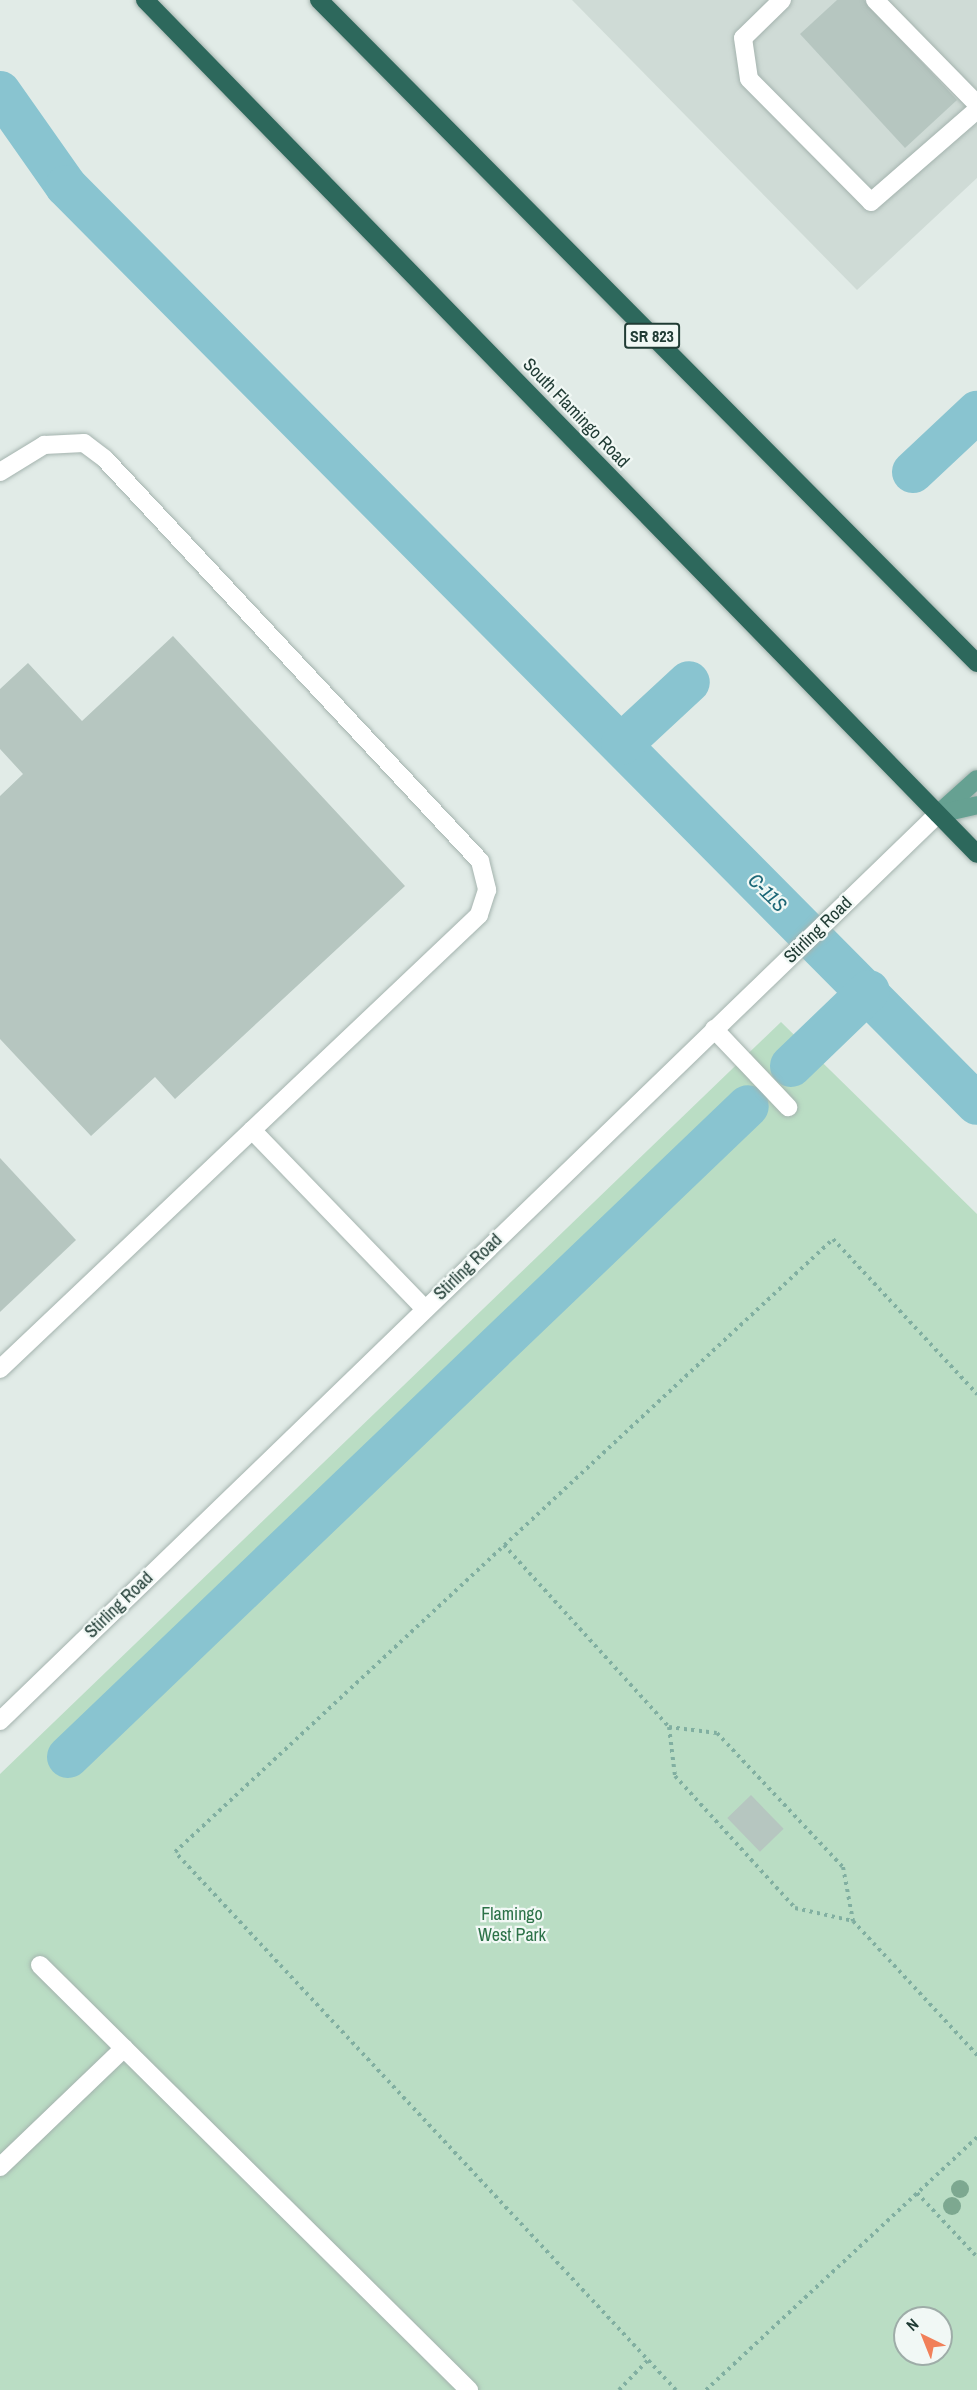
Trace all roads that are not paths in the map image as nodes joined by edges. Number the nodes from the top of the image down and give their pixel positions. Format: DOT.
graph roads {
  1 [pos="145,0"];
  2 [pos="319,0"];
  3 [pos="782,0"];
  4 [pos="875,0"];
  5 [pos="977,104"];
  6 [pos="977,110"];
  7 [pos="0,472"];
  8 [pos="977,663"];
  9 [pos="977,779"];
  10 [pos="977,805"];
  11 [pos="938,814"];
  12 [pos="977,854"];
  13 [pos="714,1029"];
  14 [pos="788,1107"];
  15 [pos="252,1130"];
  16 [pos="425,1309"];
  17 [pos="0,1369"];
  18 [pos="0,1721"];
  19 [pos="40,1965"];
  20 [pos="124,2048"];
  21 [pos="0,2167"];
  22 [pos="468,2390"];
  1 -- 11 [label="highway, South Flamingo Road"];
  2 -- 8 [label="highway, SR 823"];
  3 -- 6 [label="street"];
  4 -- 5 [label="street"];
  7 -- 15 [label="street"];
  9 -- 11 [label="main road, Stirling Road"];
  10 -- 11 [label="main road"];
  11 -- 12 [label="highway, South Flamingo Road"];
  11 -- 13 [label="street, Stirling Road"];
  13 -- 14 [label="street"];
  13 -- 16 [label="street, Stirling Road"];
  15 -- 16 [label="street"];
  15 -- 17 [label="street"];
  16 -- 18 [label="street, Stirling Road"];
  19 -- 20 [label="street"];
  20 -- 21 [label="street"];
  20 -- 22 [label="street"];
}
